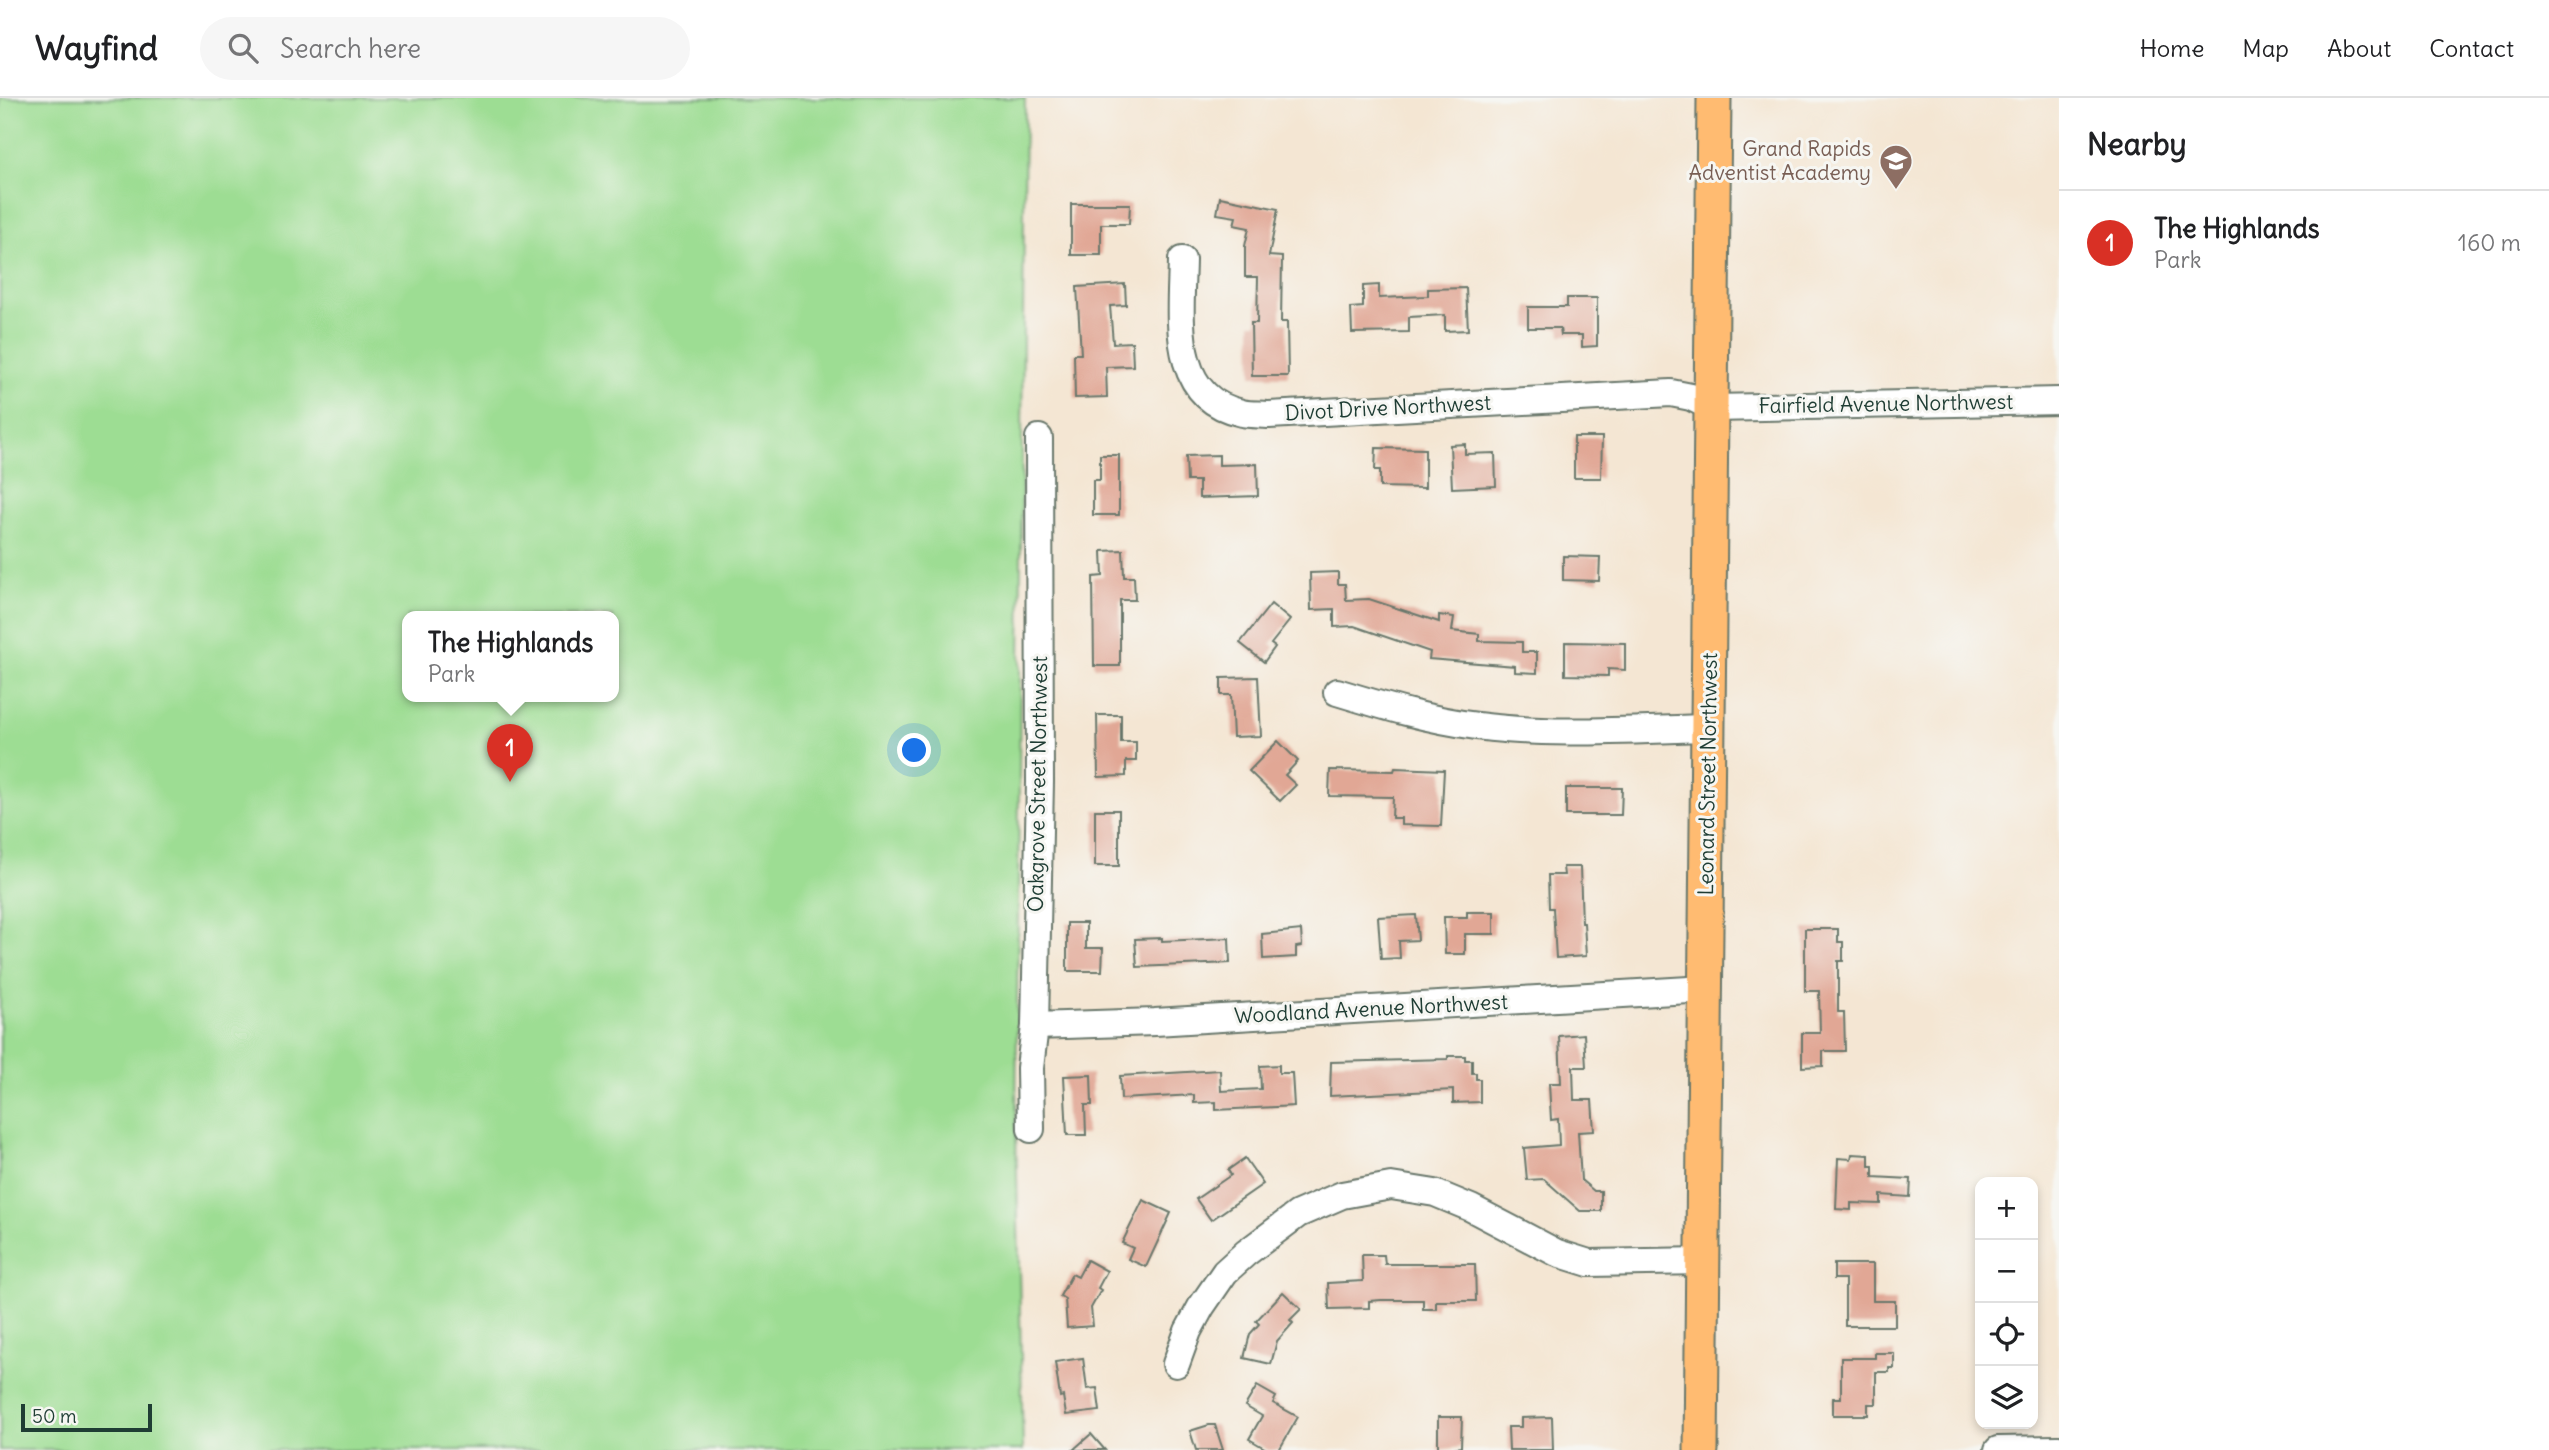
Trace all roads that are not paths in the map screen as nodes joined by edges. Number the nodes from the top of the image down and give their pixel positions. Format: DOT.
graph roads {
  1 [pos="1714,98"];
  2 [pos="1182,260"];
  3 [pos="2059,401"];
  4 [pos="1713,408"];
  5 [pos="1039,438"];
  6 [pos="1337,692"];
  7 [pos="1708,728"];
  8 [pos="1706,989"];
  9 [pos="1035,1027"];
  10 [pos="1031,1129"];
  11 [pos="1703,1261"];
  12 [pos="1176,1364"];
  13 [pos="2059,1449"];
  14 [pos="1701,1450"];
  15 [pos="1998,1450"];
  1 -- 4 [label="main road, Leonard Street Northwest"];
  2 -- 4 [label="street, Divot Drive Northwest"];
  3 -- 4 [label="street, Fairfield Avenue Northwest"];
  4 -- 7 [label="main road, Leonard Street Northwest"];
  5 -- 9 [label="street, Oakgrove Street Northwest"];
  6 -- 7 [label="street"];
  7 -- 8 [label="main road, Leonard Street Northwest"];
  8 -- 9 [label="street, Woodland Avenue Northwest"];
  8 -- 11 [label="main road, Leonard Street Northwest"];
  9 -- 10 [label="street, Oakgrove Street Northwest"];
  11 -- 12 [label="street"];
  11 -- 14 [label="main road, Leonard Street Northwest"];
  13 -- 15 [label="street"];
}
